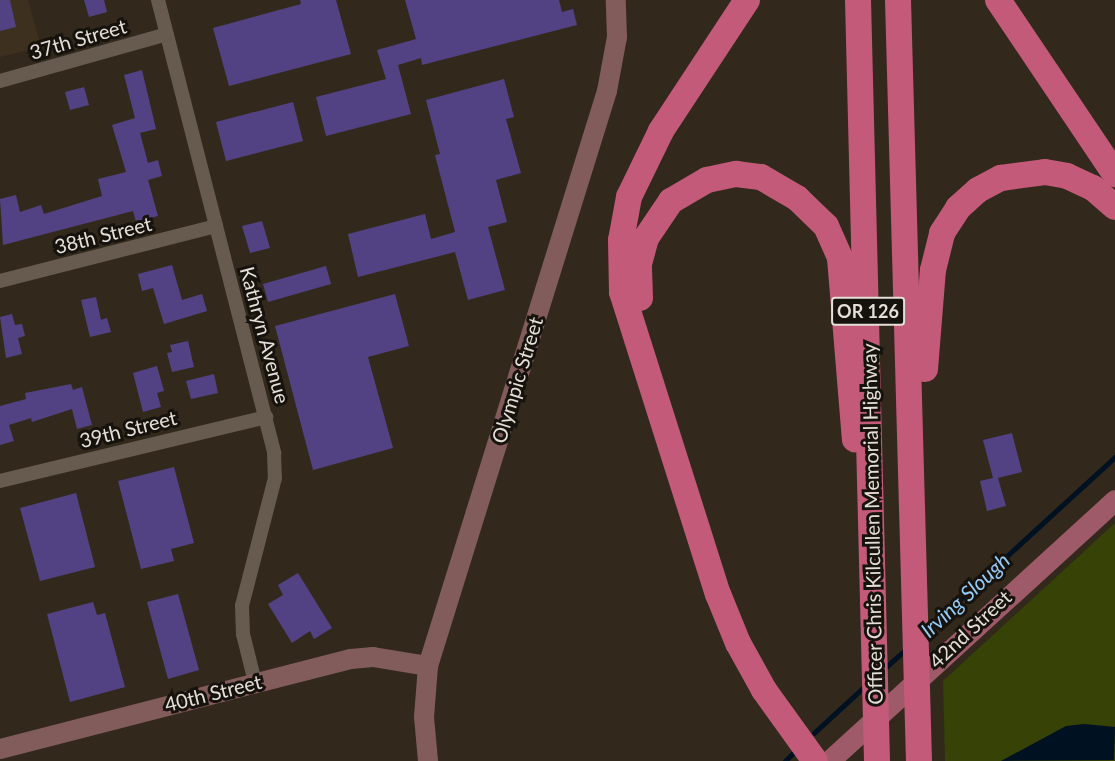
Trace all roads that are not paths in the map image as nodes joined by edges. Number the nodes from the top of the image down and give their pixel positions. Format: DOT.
graph roads {
  1 [pos="158,0"];
  2 [pos="616,0"];
  3 [pos="747,0"];
  4 [pos="858,0"];
  5 [pos="898,0"];
  6 [pos="998,0"];
  7 [pos="167,34"];
  8 [pos="0,81"];
  9 [pos="1115,174"];
  10 [pos="1115,207"];
  11 [pos="216,226"];
  12 [pos="0,281"];
  13 [pos="649,372"];
  14 [pos="266,417"];
  15 [pos="0,481"];
  16 [pos="913,488"];
  17 [pos="1115,500"];
  18 [pos="870,571"];
  19 [pos="428,666"];
  20 [pos="255,682"];
  21 [pos="0,748"];
  22 [pos="428,761"];
  23 [pos="815,761"];
  24 [pos="829,761"];
  25 [pos="878,761"];
  26 [pos="919,761"];
  1 -- 7 [label="street, Kathryn Avenue"];
  2 -- 19 [label="main road, Olympic Street"];
  3 -- 13 [label="highway"];
  4 -- 18 [label="highway, Officer Chris Kilcullen Memorial Highway / OR 126"];
  5 -- 16 [label="highway, Officer Chris Kilcullen Memorial Highway / OR 126"];
  6 -- 9 [label="highway"];
  7 -- 8 [label="street, 37th Street"];
  7 -- 11 [label="street, Kathryn Avenue"];
  10 -- 16 [label="highway"];
  11 -- 12 [label="street, 38th Street"];
  11 -- 14 [label="street, Kathryn Avenue"];
  13 -- 18 [label="highway"];
  13 -- 23 [label="highway"];
  14 -- 15 [label="street, 39th Street"];
  14 -- 20 [label="street, Kathryn Avenue"];
  16 -- 26 [label="highway, Officer Chris Kilcullen Memorial Highway / OR 126"];
  17 -- 24 [label="main road, 42nd Street"];
  18 -- 25 [label="highway, Officer Chris Kilcullen Memorial Highway / OR 126"];
  19 -- 20 [label="main road, 40th Street"];
  19 -- 22 [label="main road, Olympic Street"];
  20 -- 21 [label="main road, 40th Street"];
}
